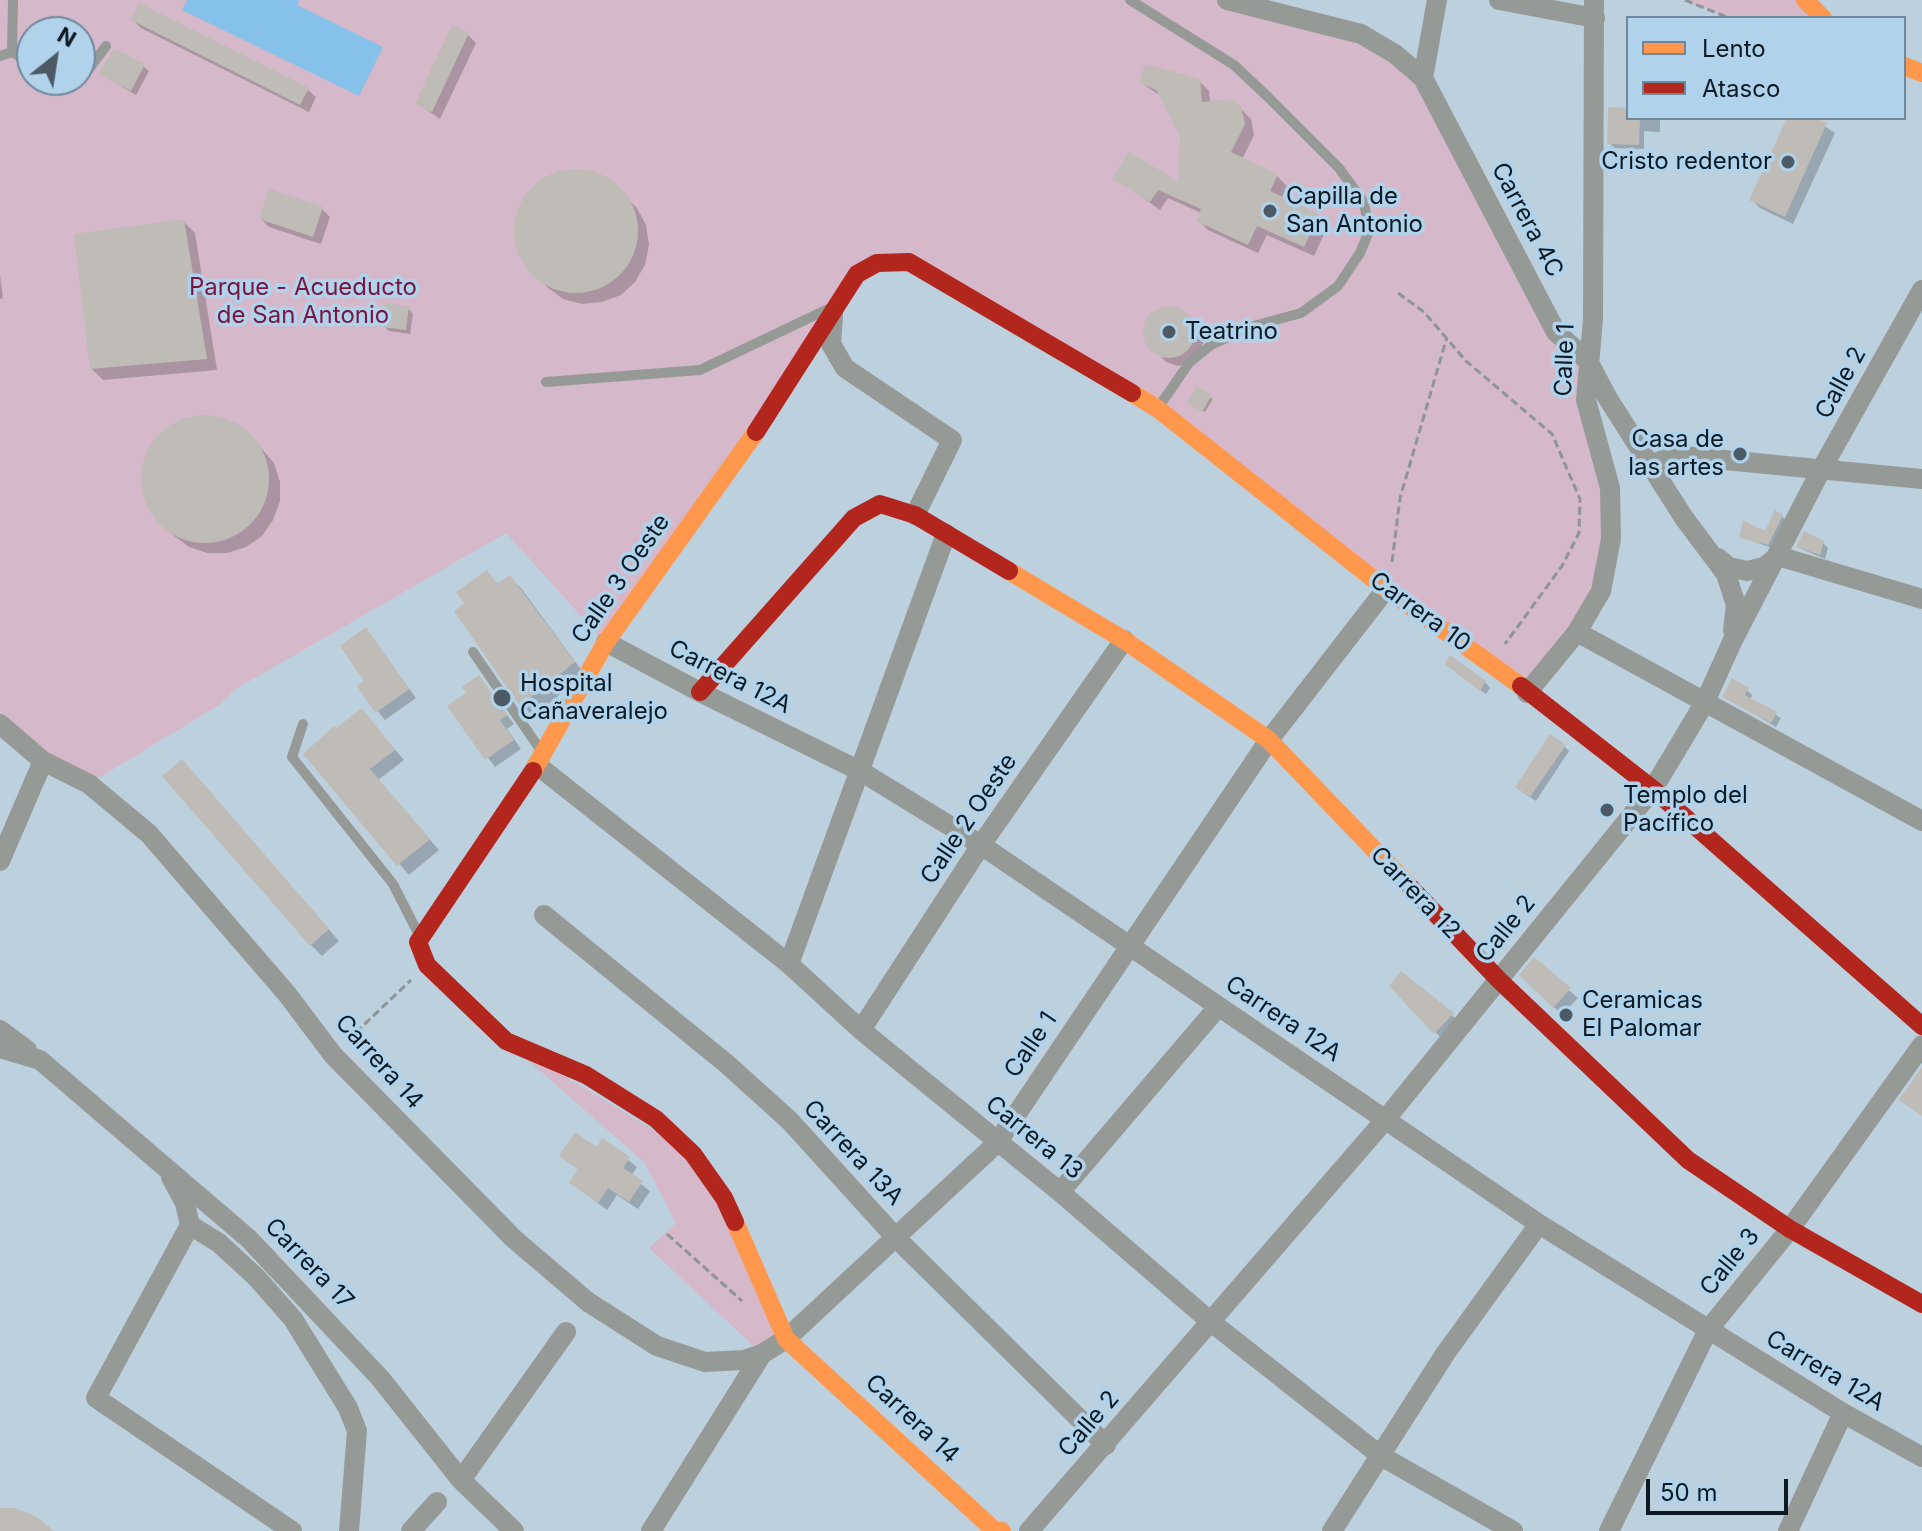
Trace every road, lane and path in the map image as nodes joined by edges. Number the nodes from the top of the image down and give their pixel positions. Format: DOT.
graph roads {
  1 [pos="13,0"];
  2 [pos="1130,0"];
  3 [pos="1227,0"];
  4 [pos="1437,0"];
  5 [pos="1499,0"];
  6 [pos="1685,0"];
  7 [pos="1805,0"];
  8 [pos="1274,7"];
  9 [pos="1594,9"];
  10 [pos="1724,16"];
  11 [pos="1821,16"];
  12 [pos="106,46"];
  13 [pos="12,52"];
  14 [pos="16,54"];
  15 [pos="0,56"];
  16 [pos="96,60"];
  17 [pos="1423,78"];
  18 [pos="877,263"];
  19 [pos="1922,290"];
  20 [pos="1398,293"];
  21 [pos="833,307"];
  22 [pos="1447,335"];
  23 [pos="1588,361"];
  24 [pos="546,382"];
  25 [pos="1158,409"];
  26 [pos="1652,465"];
  27 [pos="1821,470"];
  28 [pos="1922,479"];
  29 [pos="915,515"];
  30 [pos="946,534"];
  31 [pos="1715,556"];
  32 [pos="1778,556"];
  33 [pos="1386,589"];
  34 [pos="1922,599"];
  35 [pos="1577,632"];
  36 [pos="1124,640"];
  37 [pos="606,642"];
  38 [pos="1732,642"];
  39 [pos="473,652"];
  40 [pos="1491,663"];
  41 [pos="700,692"];
  42 [pos="1527,693"];
  43 [pos="1705,702"];
  44 [pos="0,724"];
  45 [pos="303,724"];
  46 [pos="1269,740"];
  47 [pos="540,759"];
  48 [pos="43,761"];
  49 [pos="862,772"];
  50 [pos="1653,789"];
  51 [pos="1922,821"];
  52 [pos="981,845"];
  53 [pos="0,861"];
  54 [pos="544,915"];
  55 [pos="420,936"];
  56 [pos="1128,946"];
  57 [pos="789,964"];
  58 [pos="427,965"];
  59 [pos="1499,980"];
  60 [pos="1218,1007"];
  61 [pos="1922,1026"];
  62 [pos="0,1030"];
  63 [pos="861,1030"];
  64 [pos="1922,1045"];
  65 [pos="0,1048"];
  66 [pos="333,1055"];
  67 [pos="40,1060"];
  68 [pos="1385,1120"];
  69 [pos="997,1143"];
  70 [pos="166,1167"];
  71 [pos="1060,1192"];
  72 [pos="1539,1224"];
  73 [pos="190,1225"];
  74 [pos="1790,1229"];
  75 [pos="667,1234"];
  76 [pos="897,1239"];
  77 [pos="1922,1304"];
  78 [pos="751,1308"];
  79 [pos="1211,1322"];
  80 [pos="1708,1330"];
  81 [pos="566,1332"];
  82 [pos="786,1339"];
  83 [pos="762,1354"];
  84 [pos="1843,1413"];
  85 [pos="1106,1445"];
  86 [pos="1381,1456"];
  87 [pos="1922,1457"];
  88 [pos="461,1480"];
  89 [pos="437,1502"];
  90 [pos="292,1531"];
  91 [pos="349,1531"];
  92 [pos="411,1531"];
  93 [pos="514,1531"];
  94 [pos="651,1531"];
  95 [pos="994,1531"];
  96 [pos="1002,1531"];
  97 [pos="1029,1531"];
  98 [pos="1332,1531"];
  99 [pos="1513,1531"];
  100 [pos="1609,1531"];
  101 [pos="1788,1531"];
  1 -- 13 [label="lane"];
  2 -- 25 [label="lane"];
  3 -- 8 [label="street, Carrera 4C"];
  4 -- 17 [label="street"];
  5 -- 9 [label="street"];
  6 -- 10 [label="path"];
  7 -- 11 [label="street"];
  8 -- 17 [label="street, Carrera 4C"];
  9 -- 23 [label="street, Calle 1"];
  12 -- 16 [label="lane"];
  13 -- 14 [label="lane"];
  13 -- 15 [label="lane"];
  17 -- 23 [label="street, Carrera 4C"];
  18 -- 21 [label="street, Calle 3 Oeste"];
  18 -- 25 [label="street, Carrera 10"];
  19 -- 27 [label="street, Calle 2"];
  20 -- 22 [label="path"];
  21 -- 24 [label="lane"];
  21 -- 29 [label="street"];
  21 -- 37 [label="street, Calle 3 Oeste"];
  22 -- 33 [label="path"];
  22 -- 40 [label="path"];
  23 -- 26 [label="street, Carrera 4C"];
  23 -- 35 [label="street, Calle 1"];
  25 -- 33 [label="street, Carrera 10"];
  26 -- 27 [label="street"];
  26 -- 31 [label="street, Carrera 4C"];
  27 -- 28 [label="street"];
  27 -- 32 [label="street, Calle 2"];
  29 -- 30 [label="street, Carrera 12"];
  29 -- 41 [label="street, Carrera 12"];
  30 -- 36 [label="street, Carrera 12"];
  30 -- 49 [label="street"];
  31 -- 32 [label="street, Carrera 4C"];
  31 -- 38 [label="street, Carrera 4C"];
  32 -- 34 [label="street"];
  32 -- 38 [label="street, Calle 2"];
  33 -- 40 [label="street, Carrera 10"];
  33 -- 46 [label="street, Calle 1"];
  35 -- 42 [label="street, Calle 1"];
  35 -- 43 [label="street"];
  36 -- 46 [label="street, Carrera 12"];
  36 -- 52 [label="street, Calle 2 Oeste"];
  37 -- 41 [label="street, Carrera 12A"];
  37 -- 47 [label="street, Calle 3 Oeste"];
  38 -- 43 [label="street, Calle 2"];
  39 -- 47 [label="lane"];
  40 -- 42 [label="street, Carrera 10"];
  41 -- 49 [label="street, Carrera 12A"];
  42 -- 50 [label="street, Carrera 10"];
  43 -- 50 [label="street, Calle 2"];
  43 -- 51 [label="street"];
  44 -- 48 [label="street, Carrera 14"];
  45 -- 55 [label="lane"];
  46 -- 56 [label="street, Calle 1"];
  46 -- 59 [label="street, Carrera 12"];
  47 -- 55 [label="street, Calle 3 Oeste"];
  47 -- 57 [label="street, Carrera 13"];
  48 -- 53 [label="street"];
  48 -- 66 [label="street, Carrera 14"];
  49 -- 52 [label="street, Carrera 12A"];
  49 -- 57 [label="street"];
  50 -- 59 [label="street, Calle 2"];
  50 -- 61 [label="street, Carrera 10"];
  52 -- 56 [label="street, Carrera 12A"];
  52 -- 63 [label="street, Calle 2 Oeste"];
  54 -- 76 [label="street, Carrera 13A"];
  55 -- 58 [label="street"];
  56 -- 60 [label="street, Carrera 12A"];
  56 -- 69 [label="street, Calle 1"];
  57 -- 63 [label="street, Carrera 13"];
  58 -- 66 [label="path"];
  58 -- 82 [label="street, Carrera 14"];
  59 -- 68 [label="street, Calle 2"];
  59 -- 74 [label="street, Carrera 12"];
  60 -- 68 [label="street, Carrera 12A"];
  60 -- 71 [label="street"];
  62 -- 67 [label="street, Carrera 17"];
  63 -- 69 [label="street, Carrera 13"];
  64 -- 74 [label="street, Calle 3"];
  65 -- 67 [label="street, Carrera 17"];
  66 -- 83 [label="street, Carrera 14"];
  67 -- 70 [label="street, Carrera 17"];
  68 -- 72 [label="street, Carrera 12A"];
  68 -- 79 [label="street, Calle 2"];
  69 -- 71 [label="street, Carrera 13"];
  69 -- 76 [label="street, Calle 1"];
  70 -- 73 [label="street"];
  70 -- 88 [label="street, Carrera 17"];
  71 -- 79 [label="street, Carrera 13"];
  72 -- 80 [label="street, Carrera 12A"];
  72 -- 86 [label="street"];
  73 -- 90 [label="street"];
  73 -- 91 [label="street"];
  74 -- 77 [label="street, Carrera 12"];
  74 -- 80 [label="street, Calle 3"];
  75 -- 78 [label="path"];
  76 -- 82 [label="street, Calle 1"];
  76 -- 85 [label="street, Carrera 13A"];
  79 -- 85 [label="street, Calle 2"];
  79 -- 86 [label="street, Carrera 13"];
  80 -- 84 [label="street, Carrera 12A"];
  80 -- 100 [label="street, Calle 3"];
  81 -- 88 [label="street"];
  82 -- 83 [label="street, Calle 1"];
  82 -- 95 [label="street, Carrera 14"];
  83 -- 94 [label="street, Calle 1"];
  84 -- 87 [label="street, Carrera 12A"];
  84 -- 101 [label="street"];
  85 -- 97 [label="street, Calle 2"];
  86 -- 98 [label="street"];
  86 -- 99 [label="street, Carrera 13"];
  88 -- 93 [label="street, Carrera 17"];
  89 -- 92 [label="street"];
  95 -- 96 [label="street, Carrera 14"];
}
